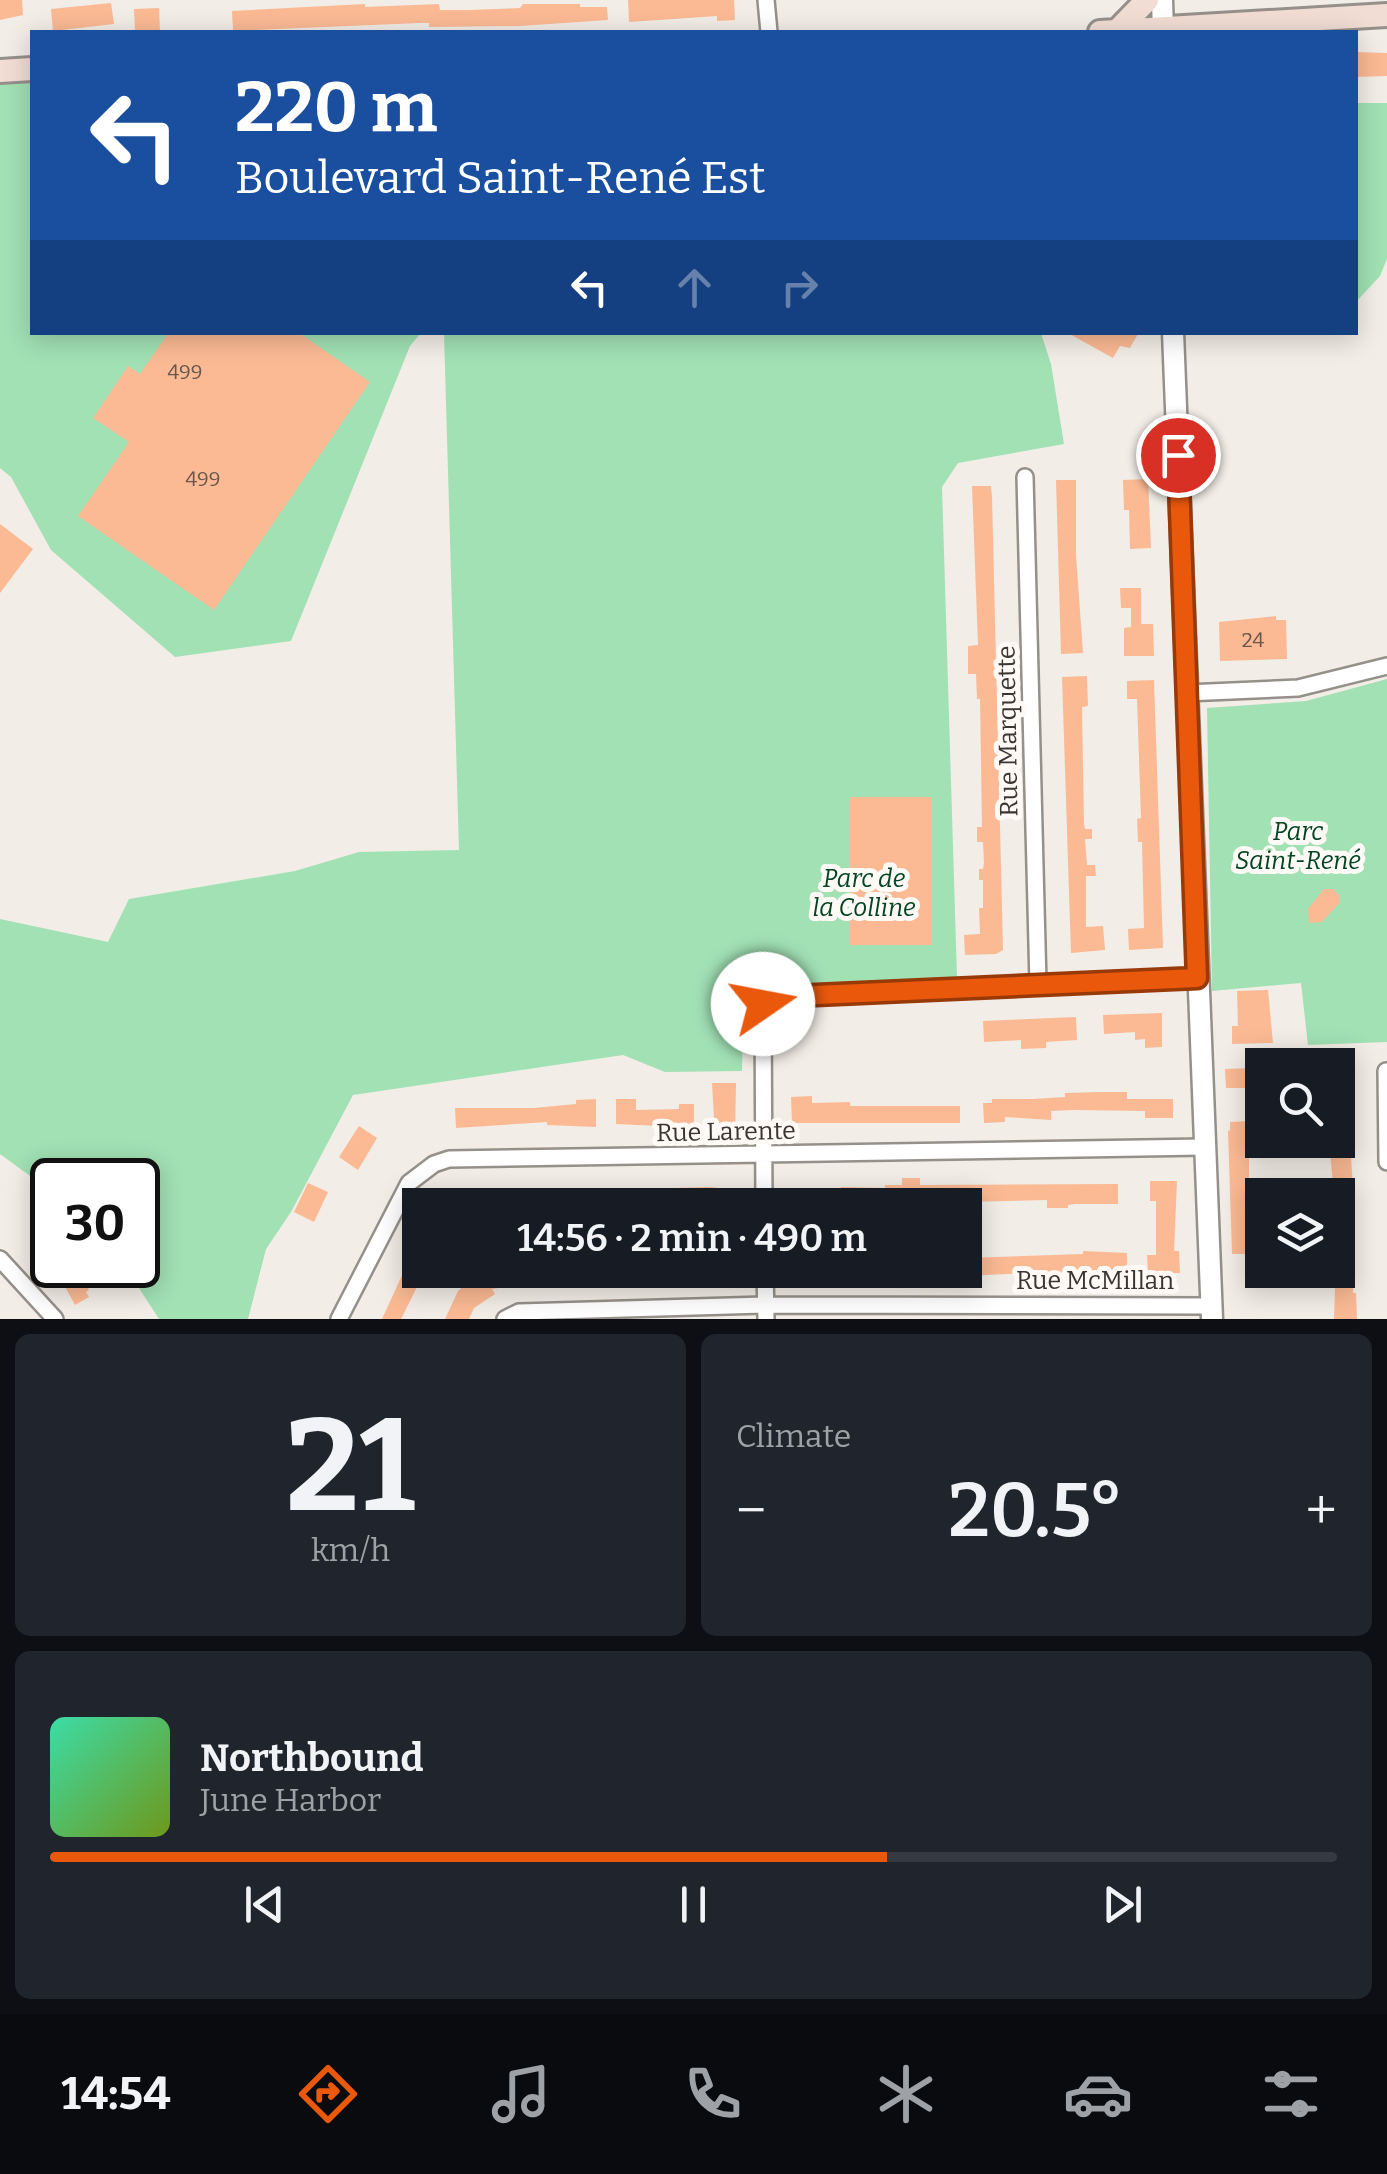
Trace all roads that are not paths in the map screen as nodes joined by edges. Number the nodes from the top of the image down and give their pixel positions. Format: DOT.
graph roads {
  1 [pos="766,0"];
  2 [pos="1147,0"];
  3 [pos="1162,0"];
  4 [pos="1387,15"];
  5 [pos="768,30"];
  6 [pos="1118,30"];
  7 [pos="1163,30"];
  8 [pos="1177,30"];
  9 [pos="30,70"];
  10 [pos="0,71"];
  11 [pos="1172,335"];
  12 [pos="1025,476"];
  13 [pos="1387,666"];
  14 [pos="1186,693"];
  15 [pos="1197,978"];
  16 [pos="1038,984"];
  17 [pos="1386,1071"];
  18 [pos="1386,1134"];
  19 [pos="1204,1147"];
  20 [pos="764,1156"];
  21 [pos="1387,1162"];
  22 [pos="764,1188"];
  23 [pos="0,1259"];
  24 [pos="766,1312"];
  25 [pos="1211,1312"];
  26 [pos="619,1314"];
  27 [pos="55,1319"];
  28 [pos="340,1319"];
  29 [pos="504,1319"];
  1 -- 5 [label="street"];
  2 -- 6 [label="main road"];
  3 -- 7 [label="street"];
  4 -- 8 [label="main road"];
  9 -- 10 [label="main road"];
  11 -- 14 [label="street"];
  12 -- 16 [label="street, Rue Marquette"];
  13 -- 14 [label="street"];
  14 -- 15 [label="street"];
  15 -- 16 [label="street"];
  15 -- 19 [label="street"];
  16 -- 20 [label="street"];
  17 -- 18 [label="street"];
  18 -- 21 [label="street"];
  19 -- 20 [label="street, Rue Larente"];
  19 -- 25 [label="street"];
  20 -- 22 [label="street"];
  20 -- 28 [label="street, Rue Larente"];
  23 -- 27 [label="street"];
  24 -- 25 [label="street, Rue McMillan"];
  24 -- 26 [label="street, Rue McMillan"];
  26 -- 29 [label="street, Rue McMillan"];
}
